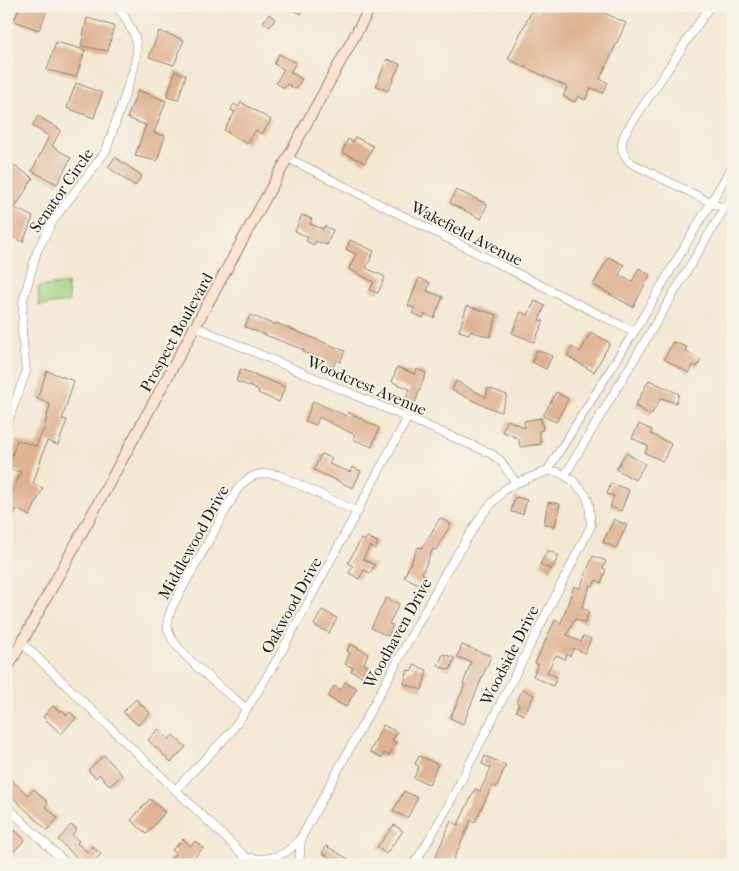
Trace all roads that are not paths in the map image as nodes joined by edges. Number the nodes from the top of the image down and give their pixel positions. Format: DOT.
graph roads {
  1 [pos="114,6"];
  2 [pos="710,6"];
  3 [pos="368,7"];
  4 [pos="288,158"];
  5 [pos="733,165"];
  6 [pos="733,194"];
  7 [pos="710,203"];
  8 [pos="724,210"];
  9 [pos="196,327"];
  10 [pos="634,332"];
  11 [pos="408,417"];
  12 [pos="6,426"];
  13 [pos="547,471"];
  14 [pos="565,475"];
  15 [pos="516,483"];
  16 [pos="358,512"];
  17 [pos="23,644"];
  18 [pos="6,671"];
  19 [pos="247,709"];
  20 [pos="175,790"];
  21 [pos="6,806"];
  22 [pos="15,814"];
  23 [pos="6,823"];
  24 [pos="301,838"];
  25 [pos="245,857"];
  26 [pos="68,865"];
  27 [pos="254,865"];
  28 [pos="300,865"];
  29 [pos="412,865"];
  1 -- 12 [label="street, Senator Circle"];
  2 -- 7 [label="street"];
  3 -- 4 [label="main road, Prospect Boulevard"];
  4 -- 9 [label="main road, Prospect Boulevard"];
  4 -- 10 [label="street, Wakefield Avenue"];
  5 -- 7 [label="street"];
  6 -- 8 [label="street"];
  7 -- 8 [label="street"];
  7 -- 10 [label="street"];
  8 -- 14 [label="street"];
  9 -- 11 [label="street, Woodcrest Avenue"];
  9 -- 17 [label="main road, Prospect Boulevard"];
  10 -- 13 [label="street"];
  11 -- 15 [label="street, Woodcrest Avenue"];
  11 -- 16 [label="street, Oakwood Drive"];
  13 -- 14 [label="street"];
  13 -- 15 [label="street, Woodhaven Drive"];
  14 -- 29 [label="street, Woodside Drive"];
  15 -- 24 [label="street, Woodhaven Drive"];
  16 -- 19 [label="street, Oakwood Drive"];
  16 -- 19 [label="street, Middlewood Drive"];
  17 -- 18 [label="main road, Prospect Boulevard"];
  17 -- 20 [label="street"];
  19 -- 20 [label="street, Oakwood Drive"];
  20 -- 25 [label="street"];
  21 -- 22 [label="street"];
  22 -- 23 [label="street"];
  22 -- 26 [label="street"];
  24 -- 25 [label="street, Woodhaven Drive"];
  24 -- 28 [label="street, Woodhaven Drive"];
  25 -- 27 [label="street"];
}
